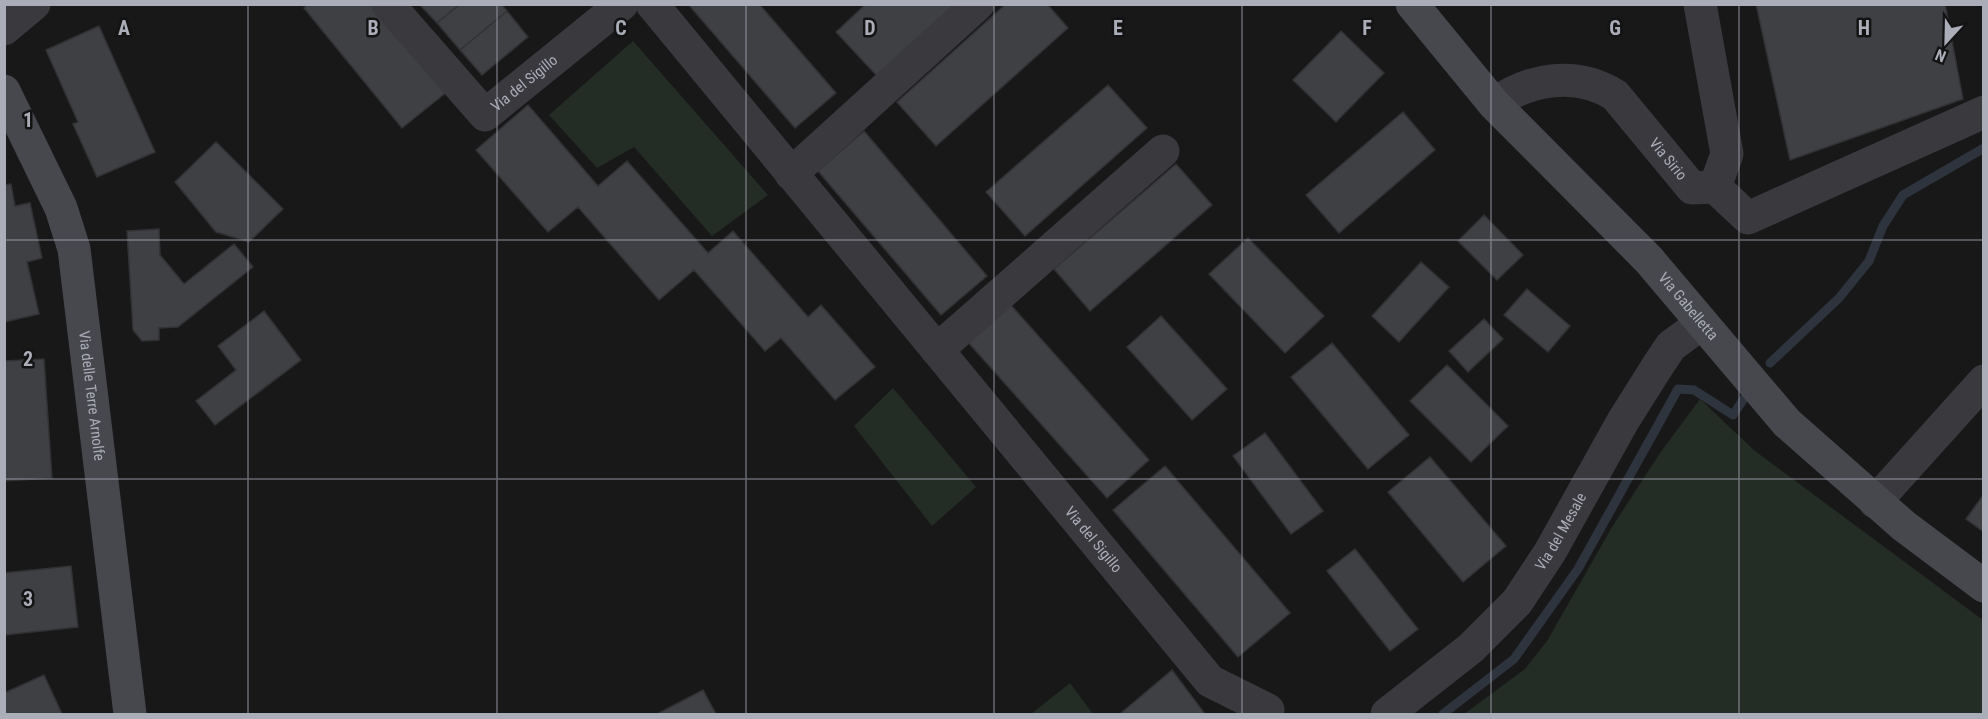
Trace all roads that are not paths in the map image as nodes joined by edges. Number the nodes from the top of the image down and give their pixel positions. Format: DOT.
graph roads {
  1 [pos="34,4"];
  2 [pos="388,4"];
  3 [pos="622,4"];
  4 [pos="652,4"];
  5 [pos="978,4"];
  6 [pos="1412,4"];
  7 [pos="1700,4"];
  8 [pos="4,29"];
  9 [pos="4,90"];
  10 [pos="1494,104"];
  11 [pos="1983,111"];
  12 [pos="1163,151"];
  13 [pos="791,174"];
  14 [pos="1715,187"];
  15 [pos="1702,323"];
  16 [pos="937,350"];
  17 [pos="1983,381"];
  18 [pos="1875,502"];
  19 [pos="1983,586"];
  20 [pos="1268,710"];
  21 [pos="130,714"];
  22 [pos="1387,714"];
  1 -- 8 [label="street"];
  2 -- 3 [label="street, Via del Sigillo"];
  4 -- 13 [label="street, Via del Sigillo"];
  5 -- 13 [label="street"];
  6 -- 10 [label="street, Via Gabelletta"];
  7 -- 14 [label="street"];
  9 -- 21 [label="street, Via delle Terre Arnolfe"];
  10 -- 14 [label="street, Via Sirio"];
  10 -- 15 [label="street, Via Gabelletta"];
  11 -- 14 [label="street"];
  12 -- 16 [label="street"];
  13 -- 16 [label="street, Via del Sigillo"];
  15 -- 18 [label="street, Via Gabelletta"];
  15 -- 22 [label="street, Via del Mesale"];
  16 -- 20 [label="street, Via del Sigillo"];
  17 -- 18 [label="street"];
  18 -- 19 [label="street, Via Gabelletta"];
}
